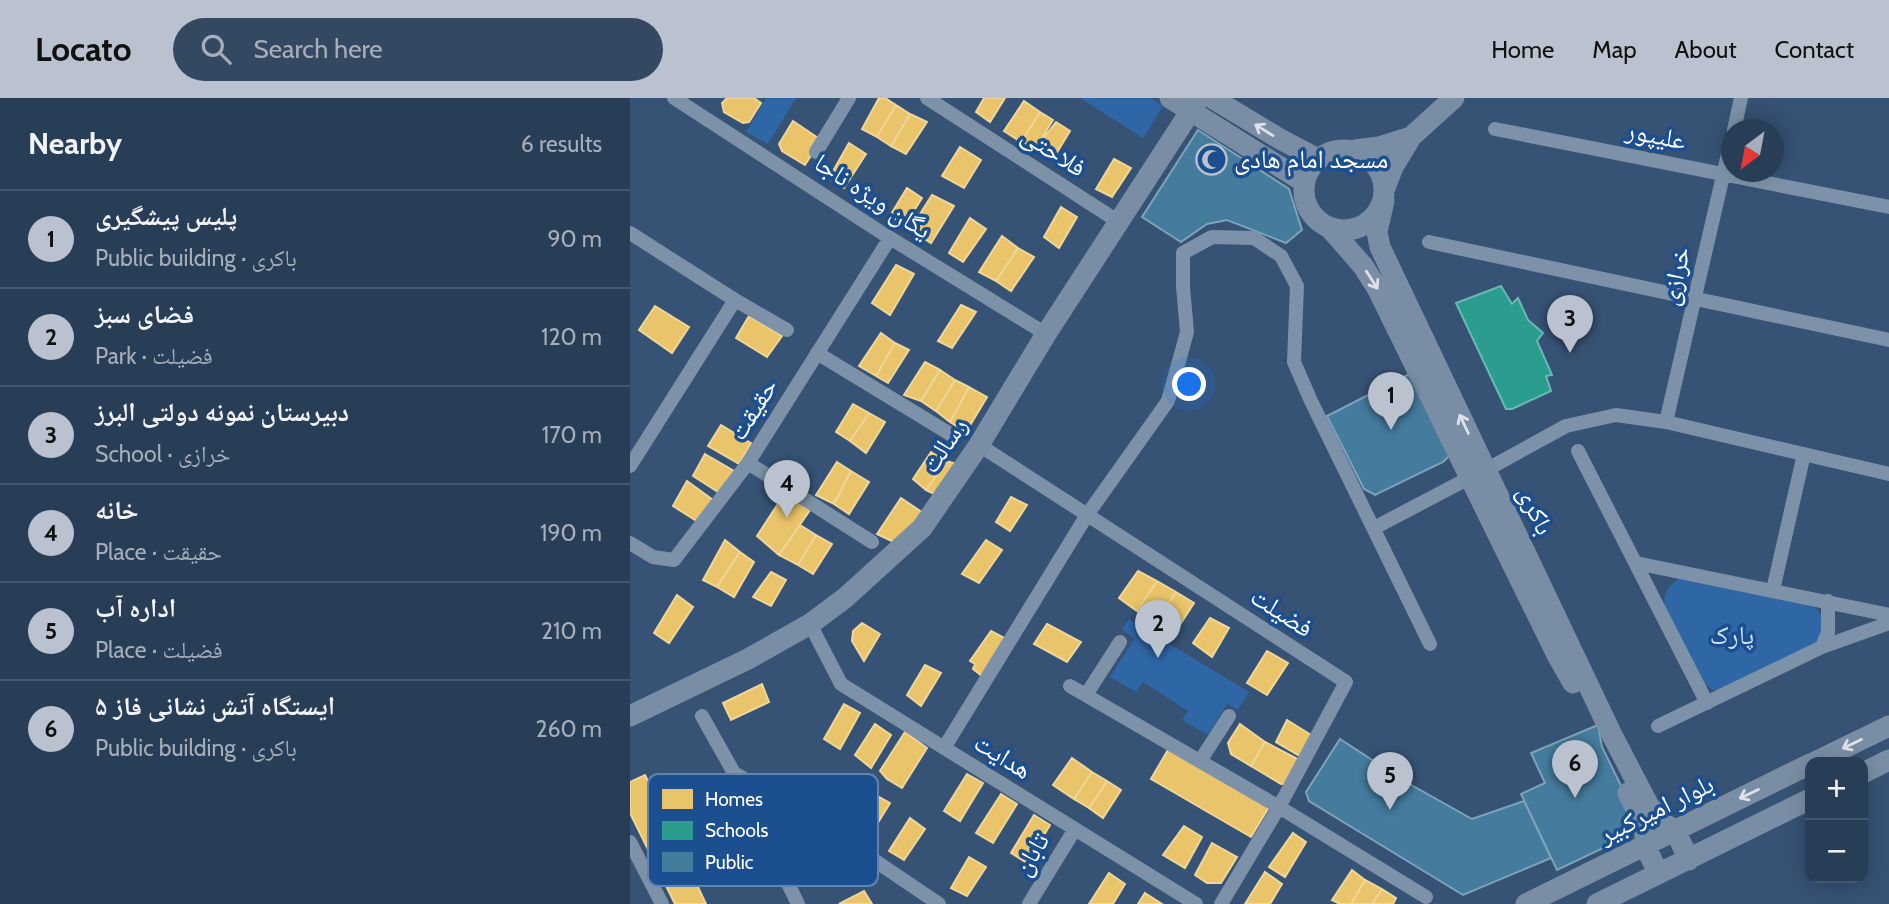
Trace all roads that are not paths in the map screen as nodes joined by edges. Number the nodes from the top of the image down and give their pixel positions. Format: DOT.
graph roads {
  1 [pos="674,98"];
  2 [pos="849,98"];
  3 [pos="926,98"];
  4 [pos="1170,98"];
  5 [pos="1212,98"];
  6 [pos="1454,98"];
  7 [pos="1741,98"];
  8 [pos="694,103"];
  9 [pos="1195,105"];
  10 [pos="1736,119"];
  11 [pos="1495,129"];
  12 [pos="1411,137"];
  13 [pos="1355,150"];
  14 [pos="816,152"];
  15 [pos="1318,159"];
  16 [pos="1721,173"];
  17 [pos="1304,182"];
  18 [pos="1722,182"];
  19 [pos="1764,182"];
  20 [pos="1385,195"];
  21 [pos="1889,207"];
  22 [pos="1119,222"];
  23 [pos="1329,227"];
  24 [pos="630,233"];
  25 [pos="890,238"];
  26 [pos="1429,243"];
  27 [pos="1695,298"];
  28 [pos="735,300"];
  29 [pos="788,330"];
  30 [pos="1046,334"];
  31 [pos="1889,340"];
  32 [pos="817,353"];
  33 [pos="1666,422"];
  34 [pos="956,437"];
  35 [pos="979,445"];
  36 [pos="1578,451"];
  37 [pos="1804,454"];
  38 [pos="748,463"];
  39 [pos="630,466"];
  40 [pos="1478,473"];
  41 [pos="1889,474"];
  42 [pos="1087,515"];
  43 [pos="1374,528"];
  44 [pos="872,542"];
  45 [pos="630,543"];
  46 [pos="1636,562"];
  47 [pos="1773,590"];
  48 [pos="1828,601"];
  49 [pos="1889,615"];
  50 [pos="1889,622"];
  51 [pos="810,624"];
  52 [pos="1120,642"];
  53 [pos="1430,644"];
  54 [pos="1822,647"];
  55 [pos="1070,686"];
  56 [pos="1086,695"];
  57 [pos="1707,703"];
  58 [pos="630,716"];
  59 [pos="702,716"];
  60 [pos="1229,716"];
  61 [pos="1658,726"];
  62 [pos="1889,726"];
  63 [pos="944,748"];
  64 [pos="1824,757"];
  65 [pos="1889,760"];
  66 [pos="1200,761"];
  67 [pos="1805,766"];
  68 [pos="1868,770"];
  69 [pos="734,773"];
  70 [pos="1805,802"];
  71 [pos="1279,807"];
  72 [pos="1075,829"];
  73 [pos="1675,830"];
  74 [pos="630,842"];
  75 [pos="1645,845"];
  76 [pos="1689,860"];
  77 [pos="878,863"];
  78 [pos="1658,873"];
  79 [pos="648,877"];
  80 [pos="653,886"];
  81 [pos="789,886"];
  82 [pos="1426,897"];
  83 [pos="662,904"];
  84 [pos="798,904"];
  85 [pos="939,904"];
  86 [pos="1029,904"];
  87 [pos="1196,904"];
  88 [pos="1222,904"];
  89 [pos="1526,904"];
  90 [pos="1597,904"];
  1 -- 8 [label="street, یگان ویژه ناجا"];
  2 -- 14 [label="street"];
  3 -- 22 [label="street, فلاحتی"];
  4 -- 9 [label="street"];
  15 -- 5 [label="street, one-way"];
  6 -- 12 [label="street"];
  7 -- 10 [label="street"];
  8 -- 25 [label="street, یگان ویژه ناجا"];
  9 -- 17 [label="street"];
  9 -- 22 [label="street, رسالت"];
  11 -- 16 [label="street, علیپور"];
  12 -- 13 [label="street"];
  12 -- 20 [label="street"];
  13 -- 15 [label="street"];
  13 -- 20 [label="street"];
  15 -- 17 [label="street"];
  17 -- 23 [label="street"];
  18 -- 27 [label="street, خرازی"];
  19 -- 21 [label="street, علیپور"];
  20 -- 23 [label="street"];
  40 -- 20 [label="street, باکری, one-way"];
  22 -- 30 [label="street, رسالت"];
  23 -- 40 [label="street, باکری, one-way"];
  24 -- 28 [label="street"];
  25 -- 30 [label="street, یگان ویژه ناجا"];
  25 -- 32 [label="street, حقیقت"];
  26 -- 27 [label="street"];
  27 -- 31 [label="street"];
  27 -- 33 [label="street, خرازی"];
  28 -- 29 [label="street"];
  28 -- 39 [label="street"];
  30 -- 35 [label="street, رسالت"];
  32 -- 34 [label="street"];
  32 -- 38 [label="street, حقیقت"];
  33 -- 37 [label="street"];
  33 -- 40 [label="street"];
  35 -- 42 [label="street, فضیلت"];
  35 -- 51 [label="street, رسالت"];
  36 -- 46 [label="street"];
  37 -- 41 [label="street"];
  37 -- 47 [label="street"];
  38 -- 44 [label="street"];
  38 -- 45 [label="street, حقیقت"];
  40 -- 43 [label="street"];
  40 -- 73 [label="street, باکری"];
  40 -- 75 [label="street, باکری"];
  42 -- 43 [label="street"];
  42 -- 63 [label="street"];
  42 -- 71 [label="street, فضیلت"];
  43 -- 53 [label="street"];
  46 -- 47 [label="street"];
  46 -- 57 [label="street"];
  47 -- 48 [label="street"];
  48 -- 49 [label="street"];
  48 -- 54 [label="street"];
  50 -- 54 [label="street"];
  51 -- 58 [label="street, رسالت"];
  51 -- 63 [label="street, هدایت"];
  52 -- 56 [label="street"];
  54 -- 57 [label="street"];
  55 -- 56 [label="street"];
  56 -- 66 [label="street"];
  57 -- 61 [label="street"];
  59 -- 69 [label="street"];
  60 -- 66 [label="street"];
  62 -- 64 [label="street, بلوار امیرکبیر, one-way"];
  63 -- 72 [label="street, هدایت"];
  65 -- 68 [label="street"];
  66 -- 71 [label="street"];
  67 -- 73 [label="street, بلوار امیرکبیر, one-way"];
  70 -- 76 [label="street"];
  71 -- 82 [label="street"];
  71 -- 88 [label="street, فضیلت"];
  72 -- 86 [label="street, تابان"];
  72 -- 87 [label="street, هدایت"];
  73 -- 75 [label="street, بلوار امیرکبیر"];
  73 -- 76 [label="street"];
  74 -- 79 [label="street"];
  75 -- 78 [label="street, باکری"];
  75 -- 89 [label="street, بلوار امیرکبیر"];
  76 -- 78 [label="street"];
  77 -- 85 [label="street"];
  78 -- 90 [label="street"];
  80 -- 83 [label="street"];
  81 -- 84 [label="street"];
}
